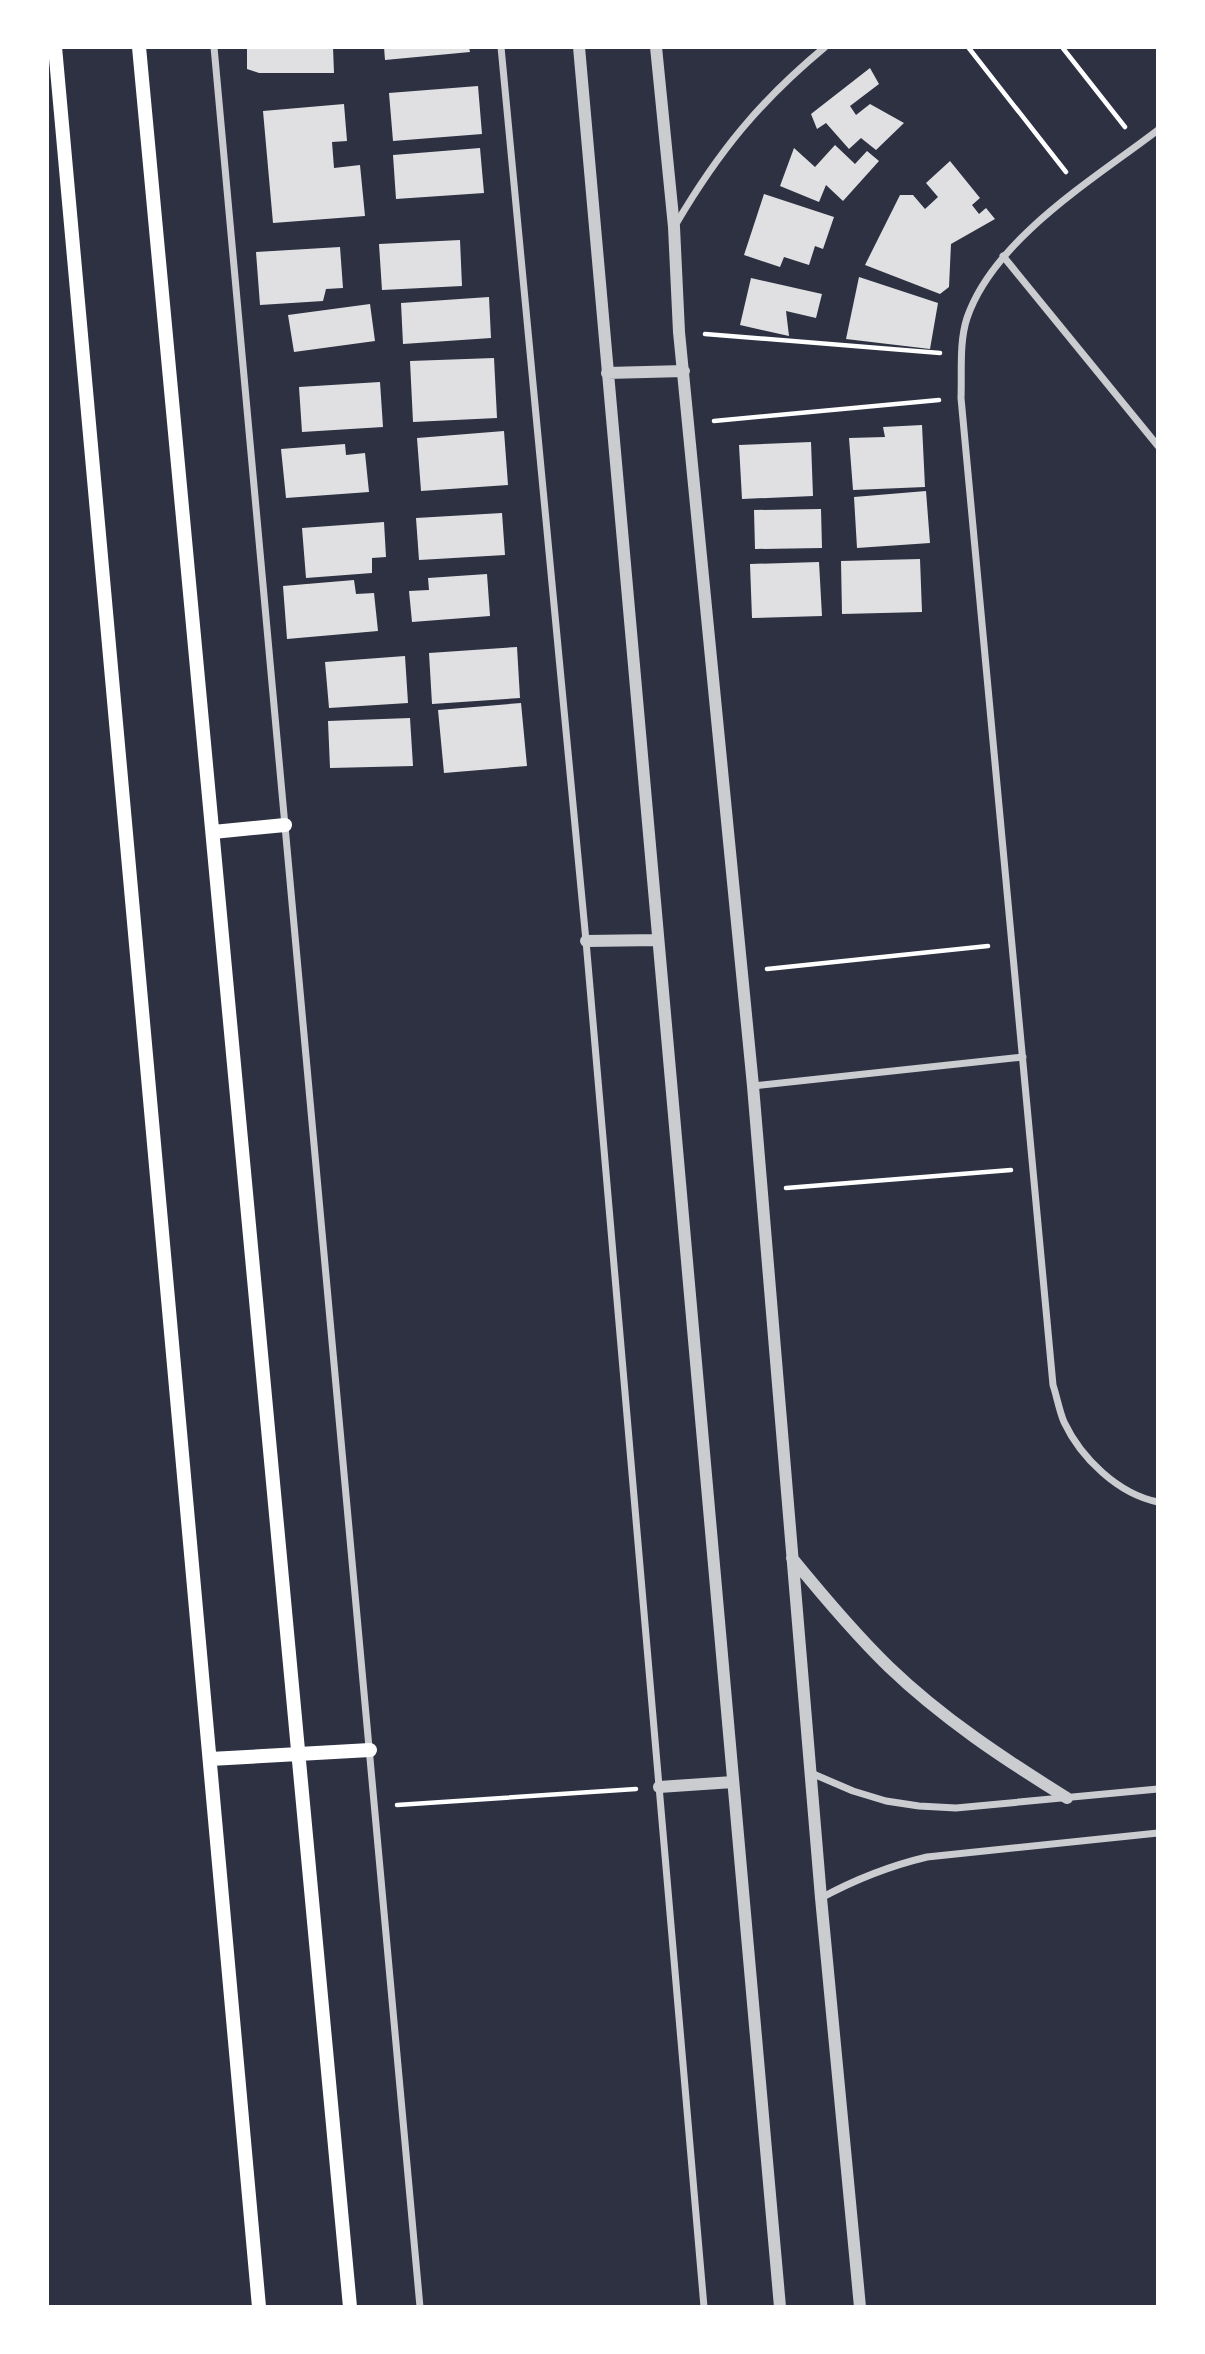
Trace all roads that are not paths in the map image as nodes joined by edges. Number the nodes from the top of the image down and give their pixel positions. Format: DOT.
graph roads {
  1 [pos="55,47"];
  2 [pos="139,47"];
  3 [pos="215,47"];
  4 [pos="501,47"];
  5 [pos="579,47"];
  6 [pos="656,47"];
  7 [pos="825,47"];
  8 [pos="1158,130"];
  9 [pos="674,227"];
  10 [pos="1003,256"];
  11 [pos="684,371"];
  12 [pos="607,373"];
  13 [pos="1158,446"];
  14 [pos="285,825"];
  15 [pos="213,832"];
  16 [pos="658,940"];
  17 [pos="586,941"];
  18 [pos="1023,1057"];
  19 [pos="753,1086"];
  20 [pos="1158,1502"];
  21 [pos="792,1558"];
  22 [pos="370,1750"];
  23 [pos="299,1754"];
  24 [pos="210,1759"];
  25 [pos="811,1773"];
  26 [pos="733,1782"];
  27 [pos="659,1787"];
  28 [pos="1158,1789"];
  29 [pos="1066,1798"];
  30 [pos="1158,1833"];
  31 [pos="821,1898"];
  32 [pos="259,2307"];
  33 [pos="350,2307"];
  34 [pos="420,2307"];
  35 [pos="704,2307"];
  36 [pos="780,2307"];
  37 [pos="860,2307"];
  1 -- 24 [label="main road"];
  2 -- 15 [label="main road"];
  3 -- 14 [label="street"];
  4 -- 17 [label="street"];
  5 -- 12 [label="street"];
  6 -- 9 [label="street"];
  7 -- 9 [label="street"];
  8 -- 10 [label="street"];
  9 -- 11 [label="street"];
  10 -- 13 [label="street"];
  10 -- 18 [label="street"];
  11 -- 12 [label="street"];
  11 -- 19 [label="street"];
  12 -- 16 [label="street"];
  14 -- 15 [label="main road"];
  14 -- 22 [label="street"];
  15 -- 23 [label="main road"];
  16 -- 17 [label="street"];
  16 -- 26 [label="street"];
  17 -- 27 [label="street"];
  18 -- 19 [label="street"];
  18 -- 20 [label="street"];
  19 -- 21 [label="street"];
  21 -- 25 [label="street"];
  21 -- 29 [label="street"];
  22 -- 23 [label="main road"];
  22 -- 34 [label="street"];
  23 -- 24 [label="main road"];
  23 -- 33 [label="main road"];
  24 -- 32 [label="main road"];
  25 -- 29 [label="street"];
  25 -- 31 [label="street"];
  26 -- 27 [label="street"];
  26 -- 36 [label="street"];
  27 -- 35 [label="street"];
  28 -- 29 [label="street"];
  30 -- 31 [label="street"];
  31 -- 37 [label="street"];
}
